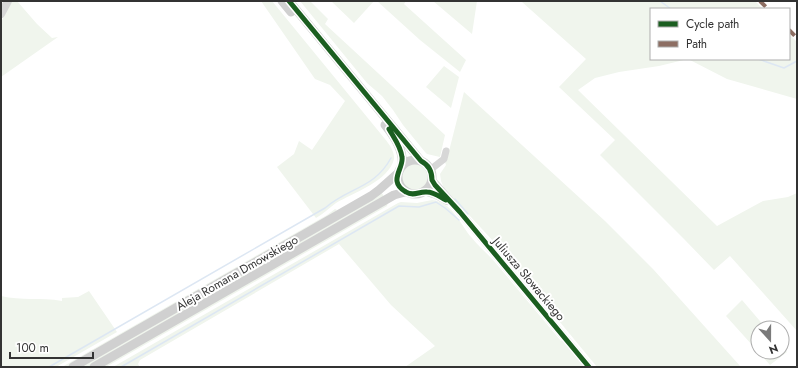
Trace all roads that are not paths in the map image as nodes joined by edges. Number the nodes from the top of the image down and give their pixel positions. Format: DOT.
graph roads {
  1 [pos="8,1"];
  2 [pos="282,1"];
  3 [pos="289,1"];
  4 [pos="1,14"];
  5 [pos="446,151"];
  6 [pos="421,161"];
  7 [pos="402,165"];
  8 [pos="430,170"];
  9 [pos="397,174"];
  10 [pos="432,180"];
  11 [pos="424,191"];
  12 [pos="406,192"];
  13 [pos="453,204"];
  14 [pos="74,367"];
  15 [pos="94,367"];
  16 [pos="589,367"];
  1 -- 4 [label="street"];
  2 -- 7 [label="main road"];
  3 -- 6 [label="main road"];
  5 -- 8 [label="street"];
  6 -- 7 [label="main road"];
  6 -- 8 [label="main road"];
  7 -- 9 [label="main road"];
  8 -- 10 [label="main road"];
  9 -- 12 [label="main road"];
  9 -- 14 [label="main road, Aleja Romana Dmowskiego"];
  10 -- 11 [label="main road"];
  10 -- 13 [label="street, Juliusza Słowackiego"];
  11 -- 12 [label="main road"];
  11 -- 13 [label="street, Juliusza Słowackiego"];
  12 -- 15 [label="main road, Aleja Romana Dmowskiego"];
  13 -- 16 [label="street, Juliusza Słowackiego"];
}
